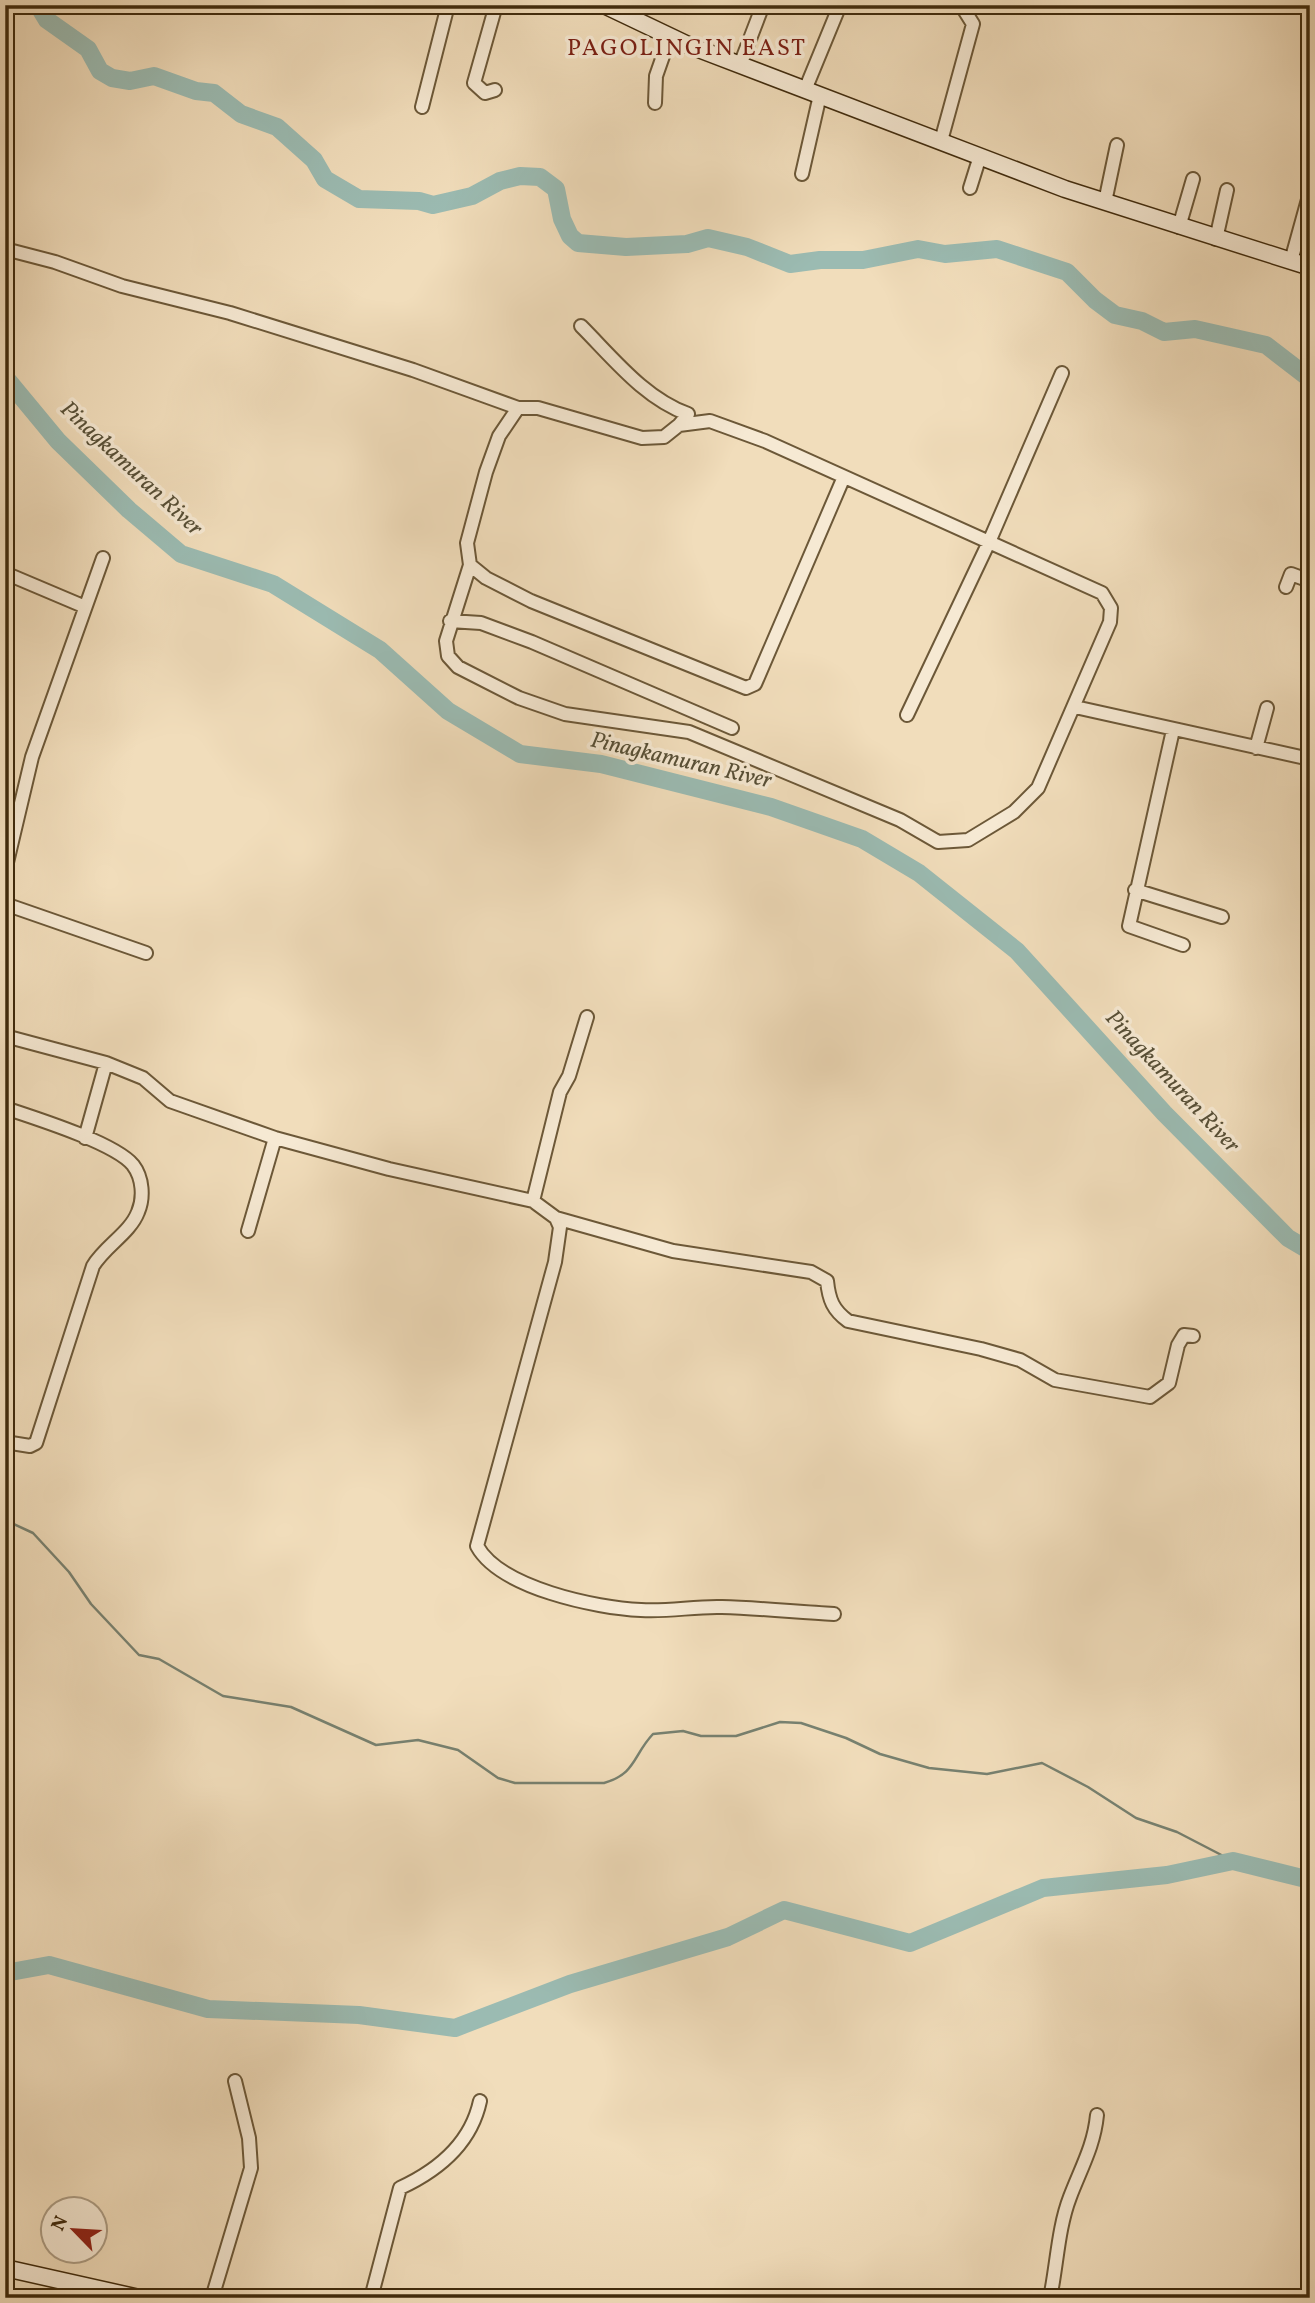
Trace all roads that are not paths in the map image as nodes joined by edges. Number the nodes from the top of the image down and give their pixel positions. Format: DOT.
graph roads {
  1 [pos="448,5"];
  2 [pos="496,5"];
  3 [pos="604,5"];
  4 [pos="763,5"];
  5 [pos="840,5"];
  6 [pos="961,5"];
  7 [pos="670,36"];
  8 [pos="740,65"];
  9 [pos="495,90"];
  10 [pos="812,93"];
  11 [pos="655,103"];
  12 [pos="422,107"];
  13 [pos="941,141"];
  14 [pos="1117,145"];
  15 [pos="980,156"];
  16 [pos="802,174"];
  17 [pos="1193,179"];
  18 [pos="970,188"];
  19 [pos="1227,190"];
  20 [pos="1310,192"];
  21 [pos="1105,202"];
  22 [pos="1179,227"];
  23 [pos="1216,239"];
  24 [pos="5,249"];
  25 [pos="1291,261"];
  26 [pos="1310,267"];
  27 [pos="581,326"];
  28 [pos="1062,373"];
  29 [pos="518,408"];
  30 [pos="679,425"];
  31 [pos="843,479"];
  32 [pos="989,542"];
  33 [pos="103,558"];
  34 [pos="470,565"];
  35 [pos="5,573"];
  36 [pos="1310,581"];
  37 [pos="1286,587"];
  38 [pos="83,606"];
  39 [pos="450,621"];
  40 [pos="1075,707"];
  41 [pos="1267,708"];
  42 [pos="907,715"];
  43 [pos="732,728"];
  44 [pos="1173,730"];
  45 [pos="1256,748"];
  46 [pos="1310,759"];
  47 [pos="5,872"];
  48 [pos="1135,890"];
  49 [pos="5,904"];
  50 [pos="1222,917"];
  51 [pos="1183,945"];
  52 [pos="146,953"];
  53 [pos="587,1017"];
  54 [pos="5,1036"];
  55 [pos="106,1063"];
  56 [pos="5,1108"];
  57 [pos="85,1138"];
  58 [pos="275,1138"];
  59 [pos="533,1201"];
  60 [pos="556,1218"];
  61 [pos="248,1231"];
  62 [pos="1193,1336"];
  63 [pos="5,1442"];
  64 [pos="834,1614"];
  65 [pos="235,2081"];
  66 [pos="480,2101"];
  67 [pos="1097,2115"];
  68 [pos="5,2268"];
  69 [pos="139,2298"];
  70 [pos="212,2298"];
  71 [pos="370,2298"];
  72 [pos="1051,2298"];
  1 -- 12 [label="street"];
  2 -- 9 [label="street"];
  3 -- 7 [label="street"];
  4 -- 8 [label="street"];
  5 -- 10 [label="street"];
  6 -- 13 [label="street"];
  7 -- 8 [label="street"];
  7 -- 11 [label="street"];
  8 -- 10 [label="street"];
  10 -- 13 [label="street"];
  10 -- 16 [label="street"];
  13 -- 15 [label="street"];
  14 -- 21 [label="street"];
  15 -- 18 [label="street"];
  15 -- 21 [label="street"];
  17 -- 22 [label="street"];
  19 -- 23 [label="street"];
  20 -- 25 [label="street"];
  21 -- 22 [label="street"];
  22 -- 23 [label="street"];
  23 -- 25 [label="street"];
  24 -- 29 [label="street"];
  25 -- 26 [label="street"];
  27 -- 30 [label="street"];
  28 -- 32 [label="street"];
  29 -- 30 [label="street"];
  29 -- 34 [label="street"];
  30 -- 31 [label="street"];
  31 -- 32 [label="street"];
  31 -- 34 [label="street"];
  32 -- 40 [label="street"];
  32 -- 42 [label="street"];
  33 -- 38 [label="street"];
  34 -- 39 [label="street"];
  35 -- 38 [label="street"];
  36 -- 37 [label="street"];
  38 -- 47 [label="street"];
  39 -- 40 [label="street"];
  39 -- 43 [label="street"];
  40 -- 44 [label="street"];
  41 -- 45 [label="street"];
  44 -- 45 [label="street"];
  44 -- 48 [label="street"];
  45 -- 46 [label="street"];
  48 -- 50 [label="street"];
  48 -- 51 [label="street"];
  49 -- 52 [label="street"];
  53 -- 59 [label="street"];
  54 -- 55 [label="street"];
  55 -- 57 [label="street"];
  55 -- 58 [label="street"];
  56 -- 57 [label="street"];
  57 -- 63 [label="street"];
  58 -- 59 [label="street"];
  58 -- 61 [label="street"];
  59 -- 60 [label="street"];
  60 -- 62 [label="street"];
  60 -- 64 [label="street"];
  65 -- 70 [label="street"];
  66 -- 71 [label="street"];
  67 -- 72 [label="street"];
  68 -- 69 [label="street"];
}
